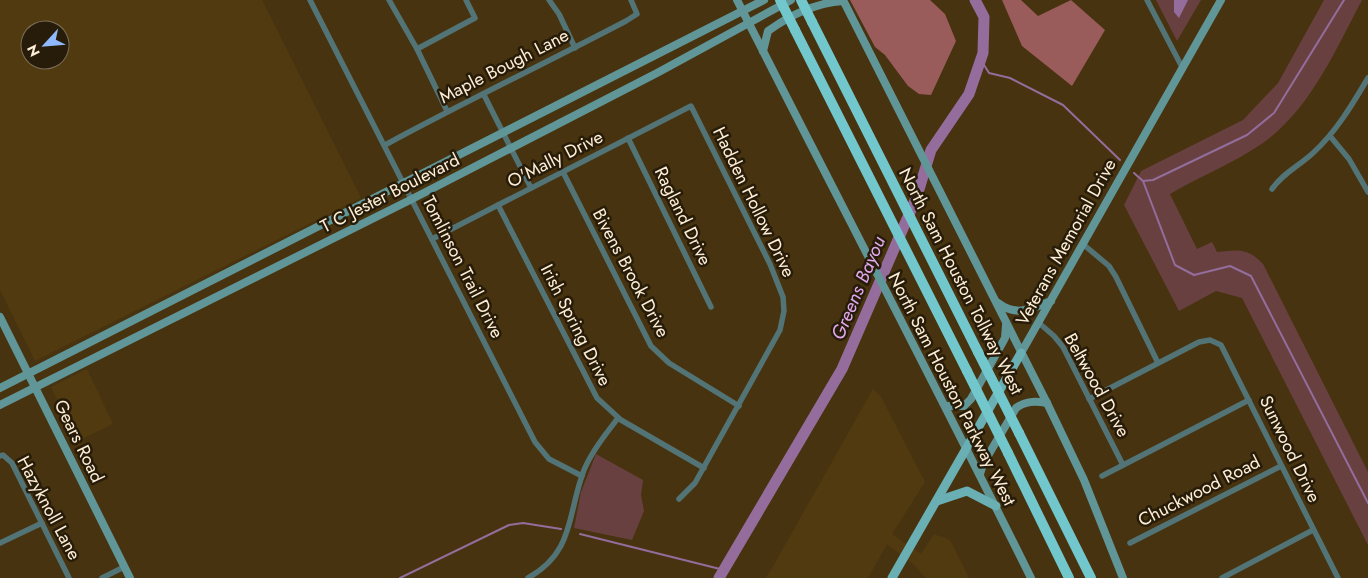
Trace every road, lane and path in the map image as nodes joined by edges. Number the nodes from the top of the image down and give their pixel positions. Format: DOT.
graph roads {
  1 [pos="310,0"];
  2 [pos="389,0"];
  3 [pos="466,0"];
  4 [pos="549,0"];
  5 [pos="631,0"];
  6 [pos="737,0"];
  7 [pos="764,0"];
  8 [pos="780,0"];
  9 [pos="791,0"];
  10 [pos="801,0"];
  11 [pos="843,0"];
  12 [pos="1147,0"];
  13 [pos="1221,0"];
  14 [pos="742,11"];
  15 [pos="748,22"];
  16 [pos="576,48"];
  17 [pos="417,50"];
  18 [pos="763,52"];
  19 [pos="1183,68"];
  20 [pos="1368,78"];
  21 [pos="598,86"];
  22 [pos="484,95"];
  23 [pos="605,100"];
  24 [pos="691,106"];
  25 [pos="447,111"];
  26 [pos="503,134"];
  27 [pos="1330,136"];
  28 [pos="628,138"];
  29 [pos="385,145"];
  30 [pos="510,148"];
  31 [pos="563,172"];
  32 [pos="404,184"];
  33 [pos="531,188"];
  34 [pos="1272,189"];
  35 [pos="1368,192"];
  36 [pos="412,199"];
  37 [pos="498,205"];
  38 [pos="432,239"];
  39 [pos="1084,245"];
  40 [pos="250,262"];
  41 [pos="257,277"];
  42 [pos="994,300"];
  43 [pos="1051,301"];
  44 [pos="711,307"];
  45 [pos="0,317"];
  46 [pos="1006,322"];
  47 [pos="1038,323"];
  48 [pos="126,325"];
  49 [pos="132,339"];
  50 [pos="1022,353"];
  51 [pos="1158,363"];
  52 [pos="29,374"];
  53 [pos="36,387"];
  54 [pos="0,388"];
  55 [pos="1089,399"];
  56 [pos="1249,400"];
  57 [pos="1047,403"];
  58 [pos="0,405"];
  59 [pos="739,406"];
  60 [pos="946,406"];
  61 [pos="618,418"];
  62 [pos="967,448"];
  63 [pos="0,456"];
  64 [pos="1123,465"];
  65 [pos="1281,466"];
  66 [pos="704,468"];
  67 [pos="980,474"];
  68 [pos="582,476"];
  69 [pos="1102,476"];
  70 [pos="679,499"];
  71 [pos="937,501"];
  72 [pos="996,506"];
  73 [pos="42,523"];
  74 [pos="1313,530"];
  75 [pos="1130,543"];
  76 [pos="0,544"];
  77 [pos="124,567"];
  78 [pos="69,578"];
  79 [pos="102,578"];
  80 [pos="130,578"];
  81 [pos="528,578"];
  82 [pos="892,578"];
  83 [pos="1032,578"];
  84 [pos="1069,578"];
  85 [pos="1090,578"];
  86 [pos="1123,578"];
  87 [pos="1222,578"];
  88 [pos="1338,578"];
  1 -- 29 [label="street, Tomlinson Trail Drive"];
  2 -- 17 [label="street"];
  3 -- 17 [label="street"];
  4 -- 16 [label="street"];
  5 -- 16 [label="street, Maple Bough Lane"];
  6 -- 14 [label="main road, North Sam Houston Parkway West"];
  7 -- 14 [label="main road, T C Jester Boulevard"];
  8 -- 84 [label="highway, North Sam Houston Tollway West, bridge"];
  9 -- 15 [label="main road, T C Jester Boulevard"];
  10 -- 85 [label="highway, North Sam Houston Tollway West, bridge"];
  11 -- 18 [label="main road"];
  11 -- 42 [label="main road"];
  12 -- 19 [label="street"];
  13 -- 19 [label="main road, Veterans Memorial Drive"];
  14 -- 15 [label="main road, North Sam Houston Parkway West"];
  14 -- 21 [label="main road, T C Jester Boulevard"];
  15 -- 18 [label="main road, North Sam Houston Parkway West"];
  15 -- 23 [label="main road, T C Jester Boulevard"];
  16 -- 22 [label="street, Maple Bough Lane"];
  17 -- 25 [label="street"];
  18 -- 60 [label="main road, North Sam Houston Parkway West"];
  19 -- 39 [label="main road, Veterans Memorial Drive"];
  20 -- 27 [label="street"];
  21 -- 23 [label="main road"];
  21 -- 26 [label="main road, T C Jester Boulevard"];
  22 -- 25 [label="street, Maple Bough Lane"];
  22 -- 26 [label="street"];
  23 -- 30 [label="main road, T C Jester Boulevard"];
  24 -- 28 [label="street, O'Mally Drive"];
  24 -- 59 [label="street, Hadden Hollow Drive"];
  25 -- 29 [label="street, Maple Bough Lane"];
  26 -- 30 [label="street"];
  26 -- 32 [label="main road, T C Jester Boulevard"];
  27 -- 34 [label="street"];
  27 -- 35 [label="street"];
  28 -- 31 [label="street, O'Mally Drive"];
  28 -- 44 [label="street, Ragland Drive"];
  29 -- 32 [label="street, Tomlinson Trail Drive"];
  30 -- 33 [label="street"];
  30 -- 36 [label="main road, T C Jester Boulevard"];
  31 -- 33 [label="street, O'Mally Drive"];
  31 -- 59 [label="street, Bivens Brook Drive"];
  32 -- 36 [label="street, Tomlinson Trail Drive"];
  32 -- 40 [label="main road, T C Jester Boulevard"];
  33 -- 37 [label="street, O'Mally Drive"];
  36 -- 38 [label="street, Tomlinson Trail Drive"];
  36 -- 41 [label="main road, T C Jester Boulevard"];
  37 -- 38 [label="street, O'Mally Drive"];
  37 -- 61 [label="street, Irish Spring Drive"];
  38 -- 68 [label="street, Tomlinson Trail Drive"];
  39 -- 43 [label="main road, Veterans Memorial Drive"];
  39 -- 51 [label="street"];
  40 -- 41 [label="main road"];
  40 -- 48 [label="main road, T C Jester Boulevard"];
  41 -- 49 [label="main road, T C Jester Boulevard"];
  42 -- 43 [label="main road"];
  42 -- 46 [label="main road"];
  43 -- 47 [label="main road, Veterans Memorial Drive"];
  45 -- 52 [label="main road, Gears Road"];
  46 -- 50 [label="main road"];
  46 -- 60 [label="main road"];
  47 -- 50 [label="main road, Veterans Memorial Drive"];
  47 -- 55 [label="street, Beltwood Drive"];
  48 -- 49 [label="main road"];
  48 -- 52 [label="main road, T C Jester Boulevard"];
  49 -- 53 [label="main road, T C Jester Boulevard"];
  50 -- 57 [label="main road"];
  50 -- 62 [label="main road, Veterans Memorial Drive"];
  51 -- 55 [label="street"];
  51 -- 56 [label="street, Sunwood Drive"];
  52 -- 53 [label="main road, Gears Road"];
  52 -- 54 [label="main road, T C Jester Boulevard"];
  53 -- 58 [label="main road, T C Jester Boulevard"];
  53 -- 77 [label="main road, Gears Road"];
  55 -- 64 [label="street, Beltwood Drive"];
  56 -- 64 [label="street"];
  56 -- 65 [label="street, Sunwood Drive"];
  57 -- 67 [label="main road"];
  57 -- 86 [label="main road"];
  59 -- 66 [label="street, Hadden Hollow Drive"];
  60 -- 62 [label="main road, North Sam Houston Parkway West"];
  61 -- 66 [label="street, Irish Spring Drive"];
  61 -- 68 [label="street"];
  62 -- 67 [label="main road, North Sam Houston Parkway West"];
  62 -- 71 [label="main road, Veterans Memorial Drive"];
  63 -- 73 [label="street, Hazyknoll Lane"];
  64 -- 69 [label="street"];
  65 -- 74 [label="street, Sunwood Drive"];
  65 -- 75 [label="street, Chuckwood Road"];
  66 -- 70 [label="street, Hadden Hollow Drive"];
  67 -- 72 [label="main road, North Sam Houston Parkway West"];
  68 -- 81 [label="street"];
  71 -- 72 [label="main road"];
  71 -- 82 [label="main road, Veterans Memorial Drive"];
  72 -- 83 [label="main road, North Sam Houston Parkway West"];
  73 -- 76 [label="street"];
  73 -- 78 [label="street, Hazyknoll Lane"];
  74 -- 87 [label="street"];
  74 -- 88 [label="street, Sunwood Drive"];
  77 -- 79 [label="street"];
  77 -- 80 [label="main road, Gears Road"];
}
